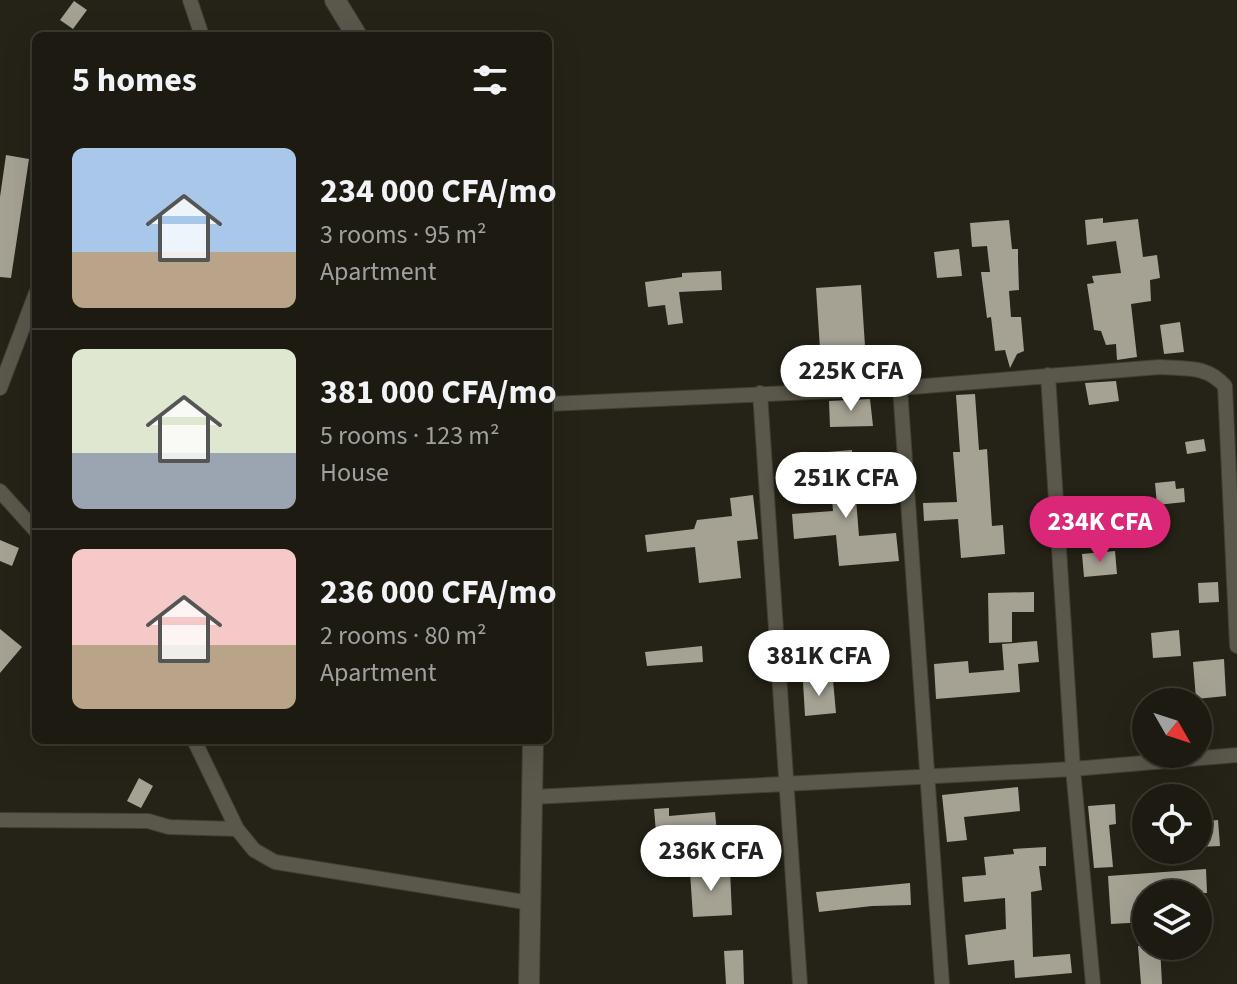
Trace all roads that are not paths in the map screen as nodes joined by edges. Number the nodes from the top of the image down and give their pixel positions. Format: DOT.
graph roads {
  1 [pos="190,0"];
  2 [pos="335,0"];
  3 [pos="201,32"];
  4 [pos="355,32"];
  5 [pos="32,304"];
  6 [pos="1048,375"];
  7 [pos="0,388"];
  8 [pos="900,388"];
  9 [pos="760,393"];
  10 [pos="552,404"];
  11 [pos="0,491"];
  12 [pos="32,527"];
  13 [pos="1237,646"];
  14 [pos="196,744"];
  15 [pos="533,744"];
  16 [pos="1237,755"];
  17 [pos="1073,769"];
  18 [pos="928,776"];
  19 [pos="785,785"];
  20 [pos="533,797"];
  21 [pos="0,820"];
  22 [pos="237,829"];
  23 [pos="531,903"];
  24 [pos="529,984"];
  25 [pos="800,984"];
  26 [pos="942,984"];
  27 [pos="1093,984"];
  1 -- 3 [label="street"];
  2 -- 4 [label="main road"];
  5 -- 7 [label="street"];
  6 -- 8 [label="street"];
  6 -- 13 [label="street"];
  6 -- 17 [label="street"];
  8 -- 9 [label="street"];
  8 -- 18 [label="street"];
  9 -- 10 [label="street"];
  9 -- 19 [label="street"];
  11 -- 12 [label="street"];
  14 -- 22 [label="street"];
  15 -- 20 [label="main road"];
  16 -- 17 [label="street"];
  17 -- 18 [label="street"];
  17 -- 27 [label="street"];
  18 -- 19 [label="street"];
  18 -- 26 [label="street"];
  19 -- 20 [label="street"];
  19 -- 25 [label="street"];
  20 -- 23 [label="main road"];
  21 -- 22 [label="street"];
  22 -- 23 [label="street"];
  23 -- 24 [label="main road"];
}
